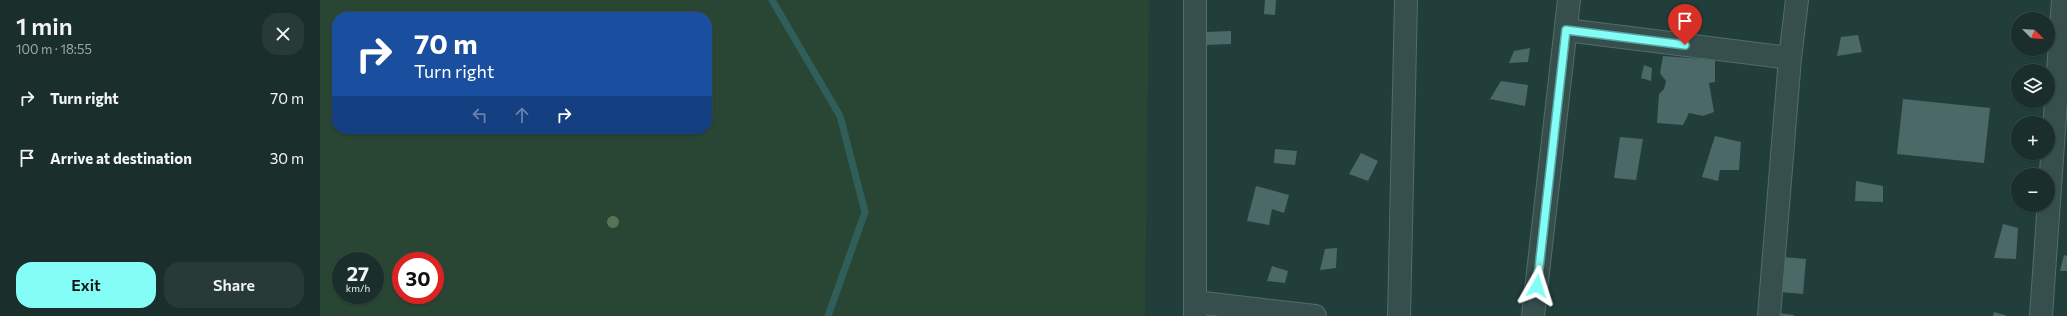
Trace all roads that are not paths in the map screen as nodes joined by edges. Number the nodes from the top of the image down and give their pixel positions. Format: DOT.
graph roads {
  1 [pos="1195,0"];
  2 [pos="1406,0"];
  3 [pos="1569,0"];
  4 [pos="1797,0"];
  5 [pos="2063,0"];
  6 [pos="1566,30"];
  7 [pos="1790,58"];
  8 [pos="1195,309"];
  9 [pos="1315,316"];
  10 [pos="1399,316"];
  11 [pos="1533,316"];
  12 [pos="1769,316"];
  13 [pos="2040,316"];
  1 -- 8 [label="street"];
  2 -- 10 [label="street"];
  3 -- 6 [label="street"];
  4 -- 7 [label="street"];
  5 -- 13 [label="street"];
  6 -- 7 [label="street"];
  6 -- 11 [label="street"];
  7 -- 12 [label="street"];
  8 -- 9 [label="street"];
}
